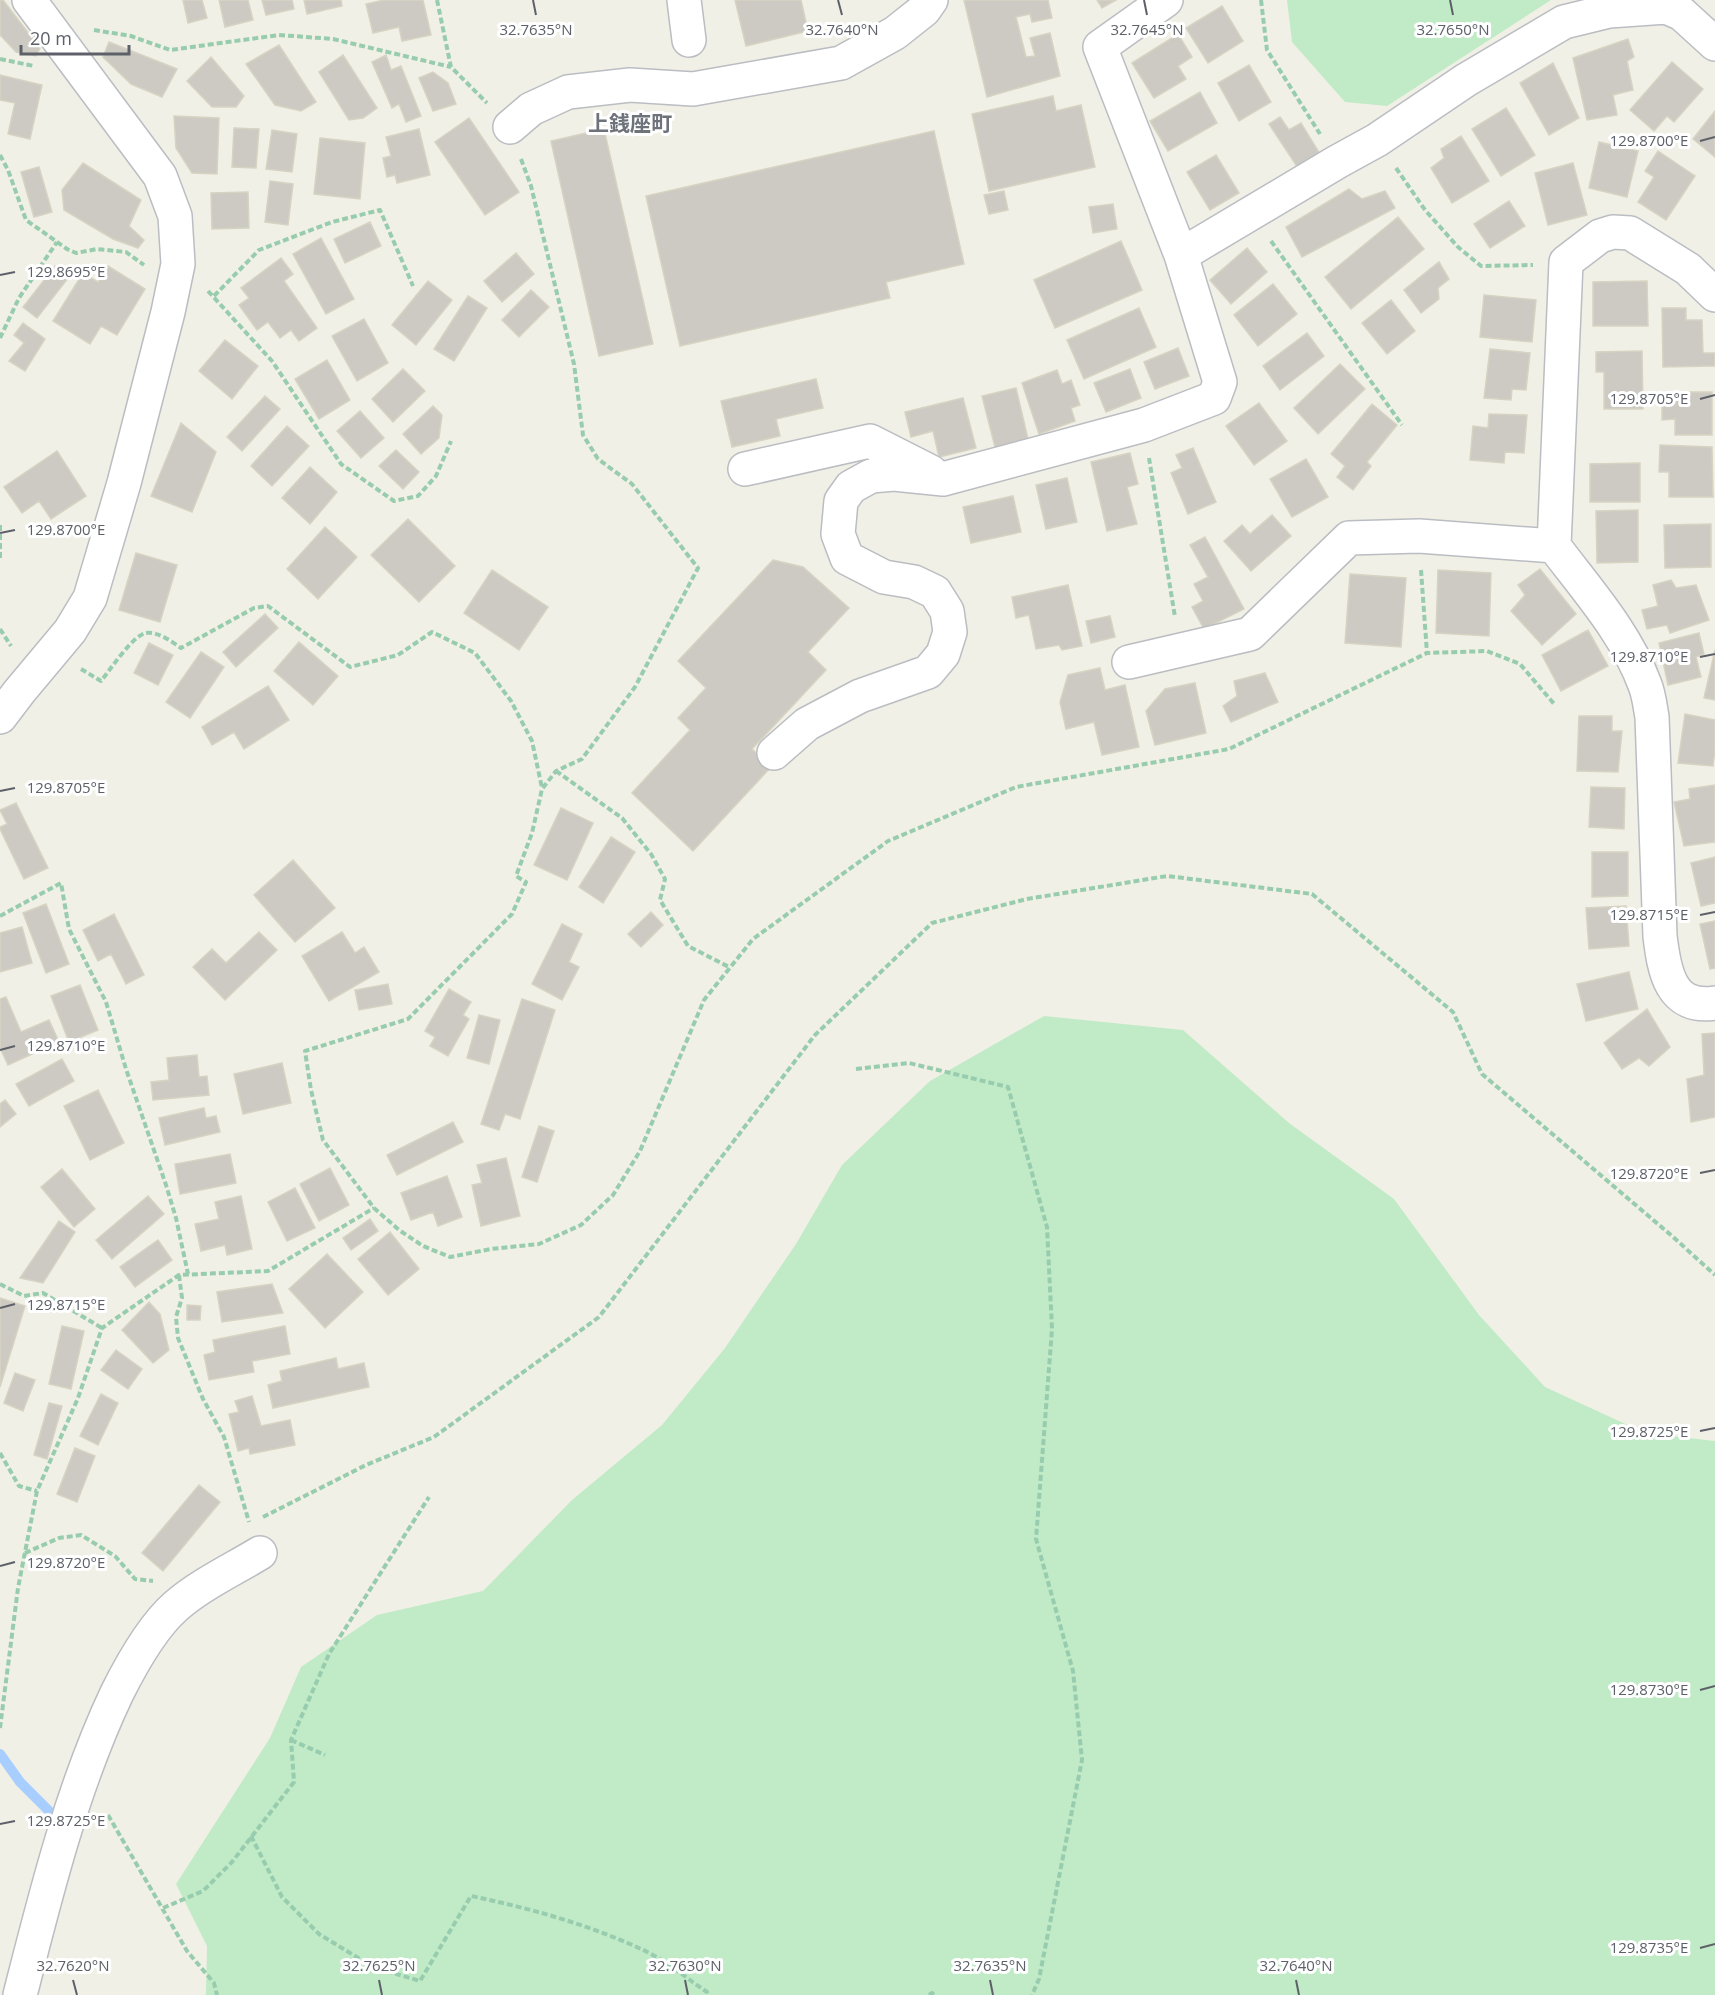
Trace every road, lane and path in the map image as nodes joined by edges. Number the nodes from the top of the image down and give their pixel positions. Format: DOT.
graph roads {
  1 [pos="29,0"];
  2 [pos="437,0"];
  3 [pos="684,0"];
  4 [pos="932,0"];
  5 [pos="1166,0"];
  6 [pos="1261,0"];
  7 [pos="55,34"];
  8 [pos="689,40"];
  9 [pos="1715,44"];
  10 [pos="451,67"];
  11 [pos="510,127"];
  12 [pos="1377,140"];
  13 [pos="0,155"];
  14 [pos="1337,162"];
  15 [pos="1252,213"];
  16 [pos="57,242"];
  17 [pos="1181,255"];
  18 [pos="1566,262"];
  19 [pos="176,275"];
  20 [pos="413,285"];
  21 [pos="1715,294"];
  22 [pos="214,296"];
  23 [pos="0,338"];
  24 [pos="1144,424"];
  25 [pos="1402,425"];
  26 [pos="452,441"];
  27 [pos="745,469"];
  28 [pos="943,478"];
  29 [pos="0,525"];
  30 [pos="1419,536"];
  31 [pos="1554,546"];
  32 [pos="0,560"];
  33 [pos="1180,650"];
  34 [pos="51,652"];
  35 [pos="1427,652"];
  36 [pos="1129,662"];
  37 [pos="1555,705"];
  38 [pos="0,717"];
  39 [pos="774,753"];
  40 [pos="556,771"];
  41 [pos="542,789"];
  42 [pos="0,916"];
  43 [pos="729,968"];
  44 [pos="1715,1003"];
  45 [pos="856,1069"];
  46 [pos="374,1208"];
  47 [pos="188,1274"];
  48 [pos="179,1275"];
  49 [pos="1715,1275"];
  50 [pos="0,1284"];
  51 [pos="102,1328"];
  52 [pos="0,1453"];
  53 [pos="37,1491"];
  54 [pos="429,1497"];
  55 [pos="25,1553"];
  56 [pos="260,1553"];
  57 [pos="174,1607"];
  58 [pos="0,1728"];
  59 [pos="291,1740"];
  60 [pos="325,1755"];
  61 [pos="81,1780"];
  62 [pos="252,1836"];
  63 [pos="163,1908"];
  64 [pos="20,1995"];
  65 [pos="217,1995"];
  66 [pos="708,1995"];
  67 [pos="929,1995"];
  68 [pos="934,1995"];
  69 [pos="1032,1995"];
  1 -- 7 [label="street"];
  2 -- 10 [label="path"];
  3 -- 8 [label="street"];
  4 -- 11 [label="street"];
  5 -- 17 [label="street"];
  6 -- 14 [label="path"];
  7 -- 10 [label="path"];
  7 -- 19 [label="street"];
  9 -- 12 [label="street"];
  10 -- 11 [label="path"];
  11 -- 40 [label="path"];
  12 -- 14 [label="street"];
  12 -- 18 [label="path"];
  13 -- 16 [label="path"];
  14 -- 15 [label="street"];
  15 -- 17 [label="street"];
  15 -- 25 [label="path"];
  16 -- 19 [label="path"];
  16 -- 23 [label="path"];
  17 -- 24 [label="street"];
  18 -- 21 [label="street"];
  18 -- 31 [label="street"];
  19 -- 22 [label="path"];
  19 -- 34 [label="street"];
  20 -- 22 [label="path"];
  22 -- 26 [label="path"];
  24 -- 28 [label="street"];
  24 -- 33 [label="path"];
  27 -- 28 [label="street"];
  28 -- 39 [label="street"];
  29 -- 32 [label="path"];
  30 -- 31 [label="street"];
  30 -- 33 [label="street"];
  30 -- 35 [label="path"];
  31 -- 44 [label="street"];
  33 -- 36 [label="street"];
  34 -- 38 [label="street"];
  34 -- 41 [label="path"];
  35 -- 37 [label="path"];
  35 -- 43 [label="path"];
  40 -- 41 [label="path"];
  40 -- 43 [label="path"];
  41 -- 46 [label="path"];
  42 -- 47 [label="path"];
  43 -- 46 [label="path"];
  45 -- 69 [label="path"];
  46 -- 47 [label="path"];
  47 -- 48 [label="path"];
  48 -- 49 [label="path"];
  48 -- 51 [label="path"];
  50 -- 51 [label="path"];
  51 -- 53 [label="path"];
  52 -- 53 [label="path"];
  53 -- 55 [label="path"];
  54 -- 59 [label="path"];
  55 -- 57 [label="path"];
  55 -- 58 [label="path"];
  56 -- 57 [label="street"];
  57 -- 61 [label="street"];
  59 -- 60 [label="path"];
  59 -- 62 [label="path"];
  61 -- 63 [label="path"];
  61 -- 64 [label="street"];
  62 -- 63 [label="path"];
  62 -- 66 [label="path"];
  63 -- 65 [label="path"];
  67 -- 68 [label="path"];
}
